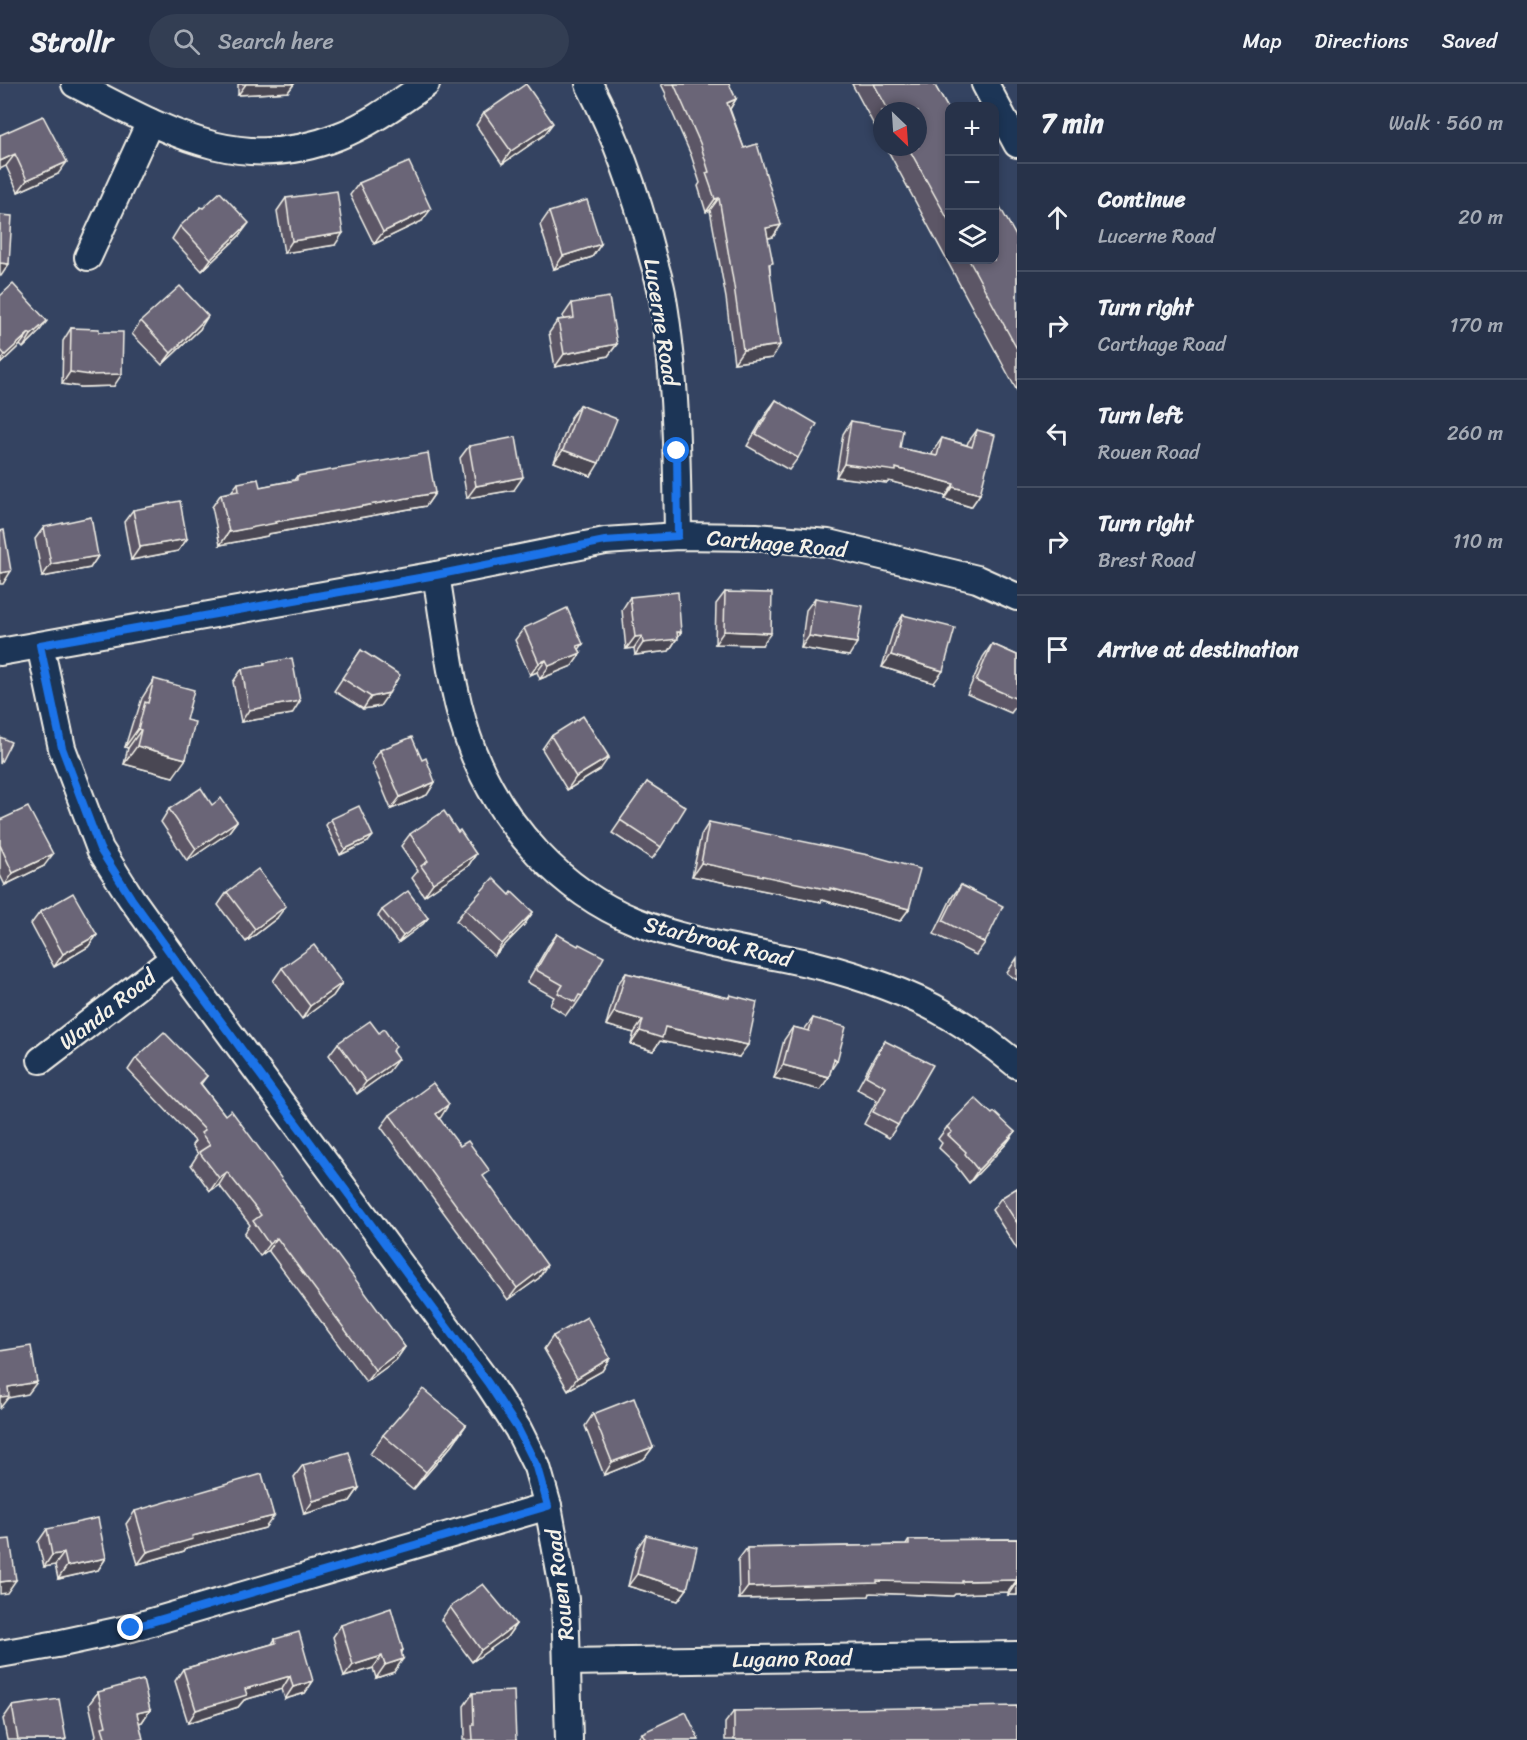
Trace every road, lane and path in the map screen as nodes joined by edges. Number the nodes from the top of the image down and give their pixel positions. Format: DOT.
graph roads {
  1 [pos="75,84"];
  2 [pos="426,84"];
  3 [pos="589,84"];
  4 [pos="985,84"];
  5 [pos="150,122"];
  6 [pos="1017,144"];
  7 [pos="88,257"];
  8 [pos="678,536"];
  9 [pos="436,575"];
  10 [pos="1017,597"];
  11 [pos="40,645"];
  12 [pos="0,652"];
  13 [pos="174,958"];
  14 [pos="41,1060"];
  15 [pos="1017,1065"];
  16 [pos="548,1506"];
  17 [pos="0,1654"];
  18 [pos="1017,1655"];
  19 [pos="567,1662"];
  20 [pos="569,1740"];
  1 -- 5 [label="street"];
  2 -- 5 [label="street"];
  3 -- 8 [label="street, Lucerne Road"];
  4 -- 6 [label="street"];
  5 -- 7 [label="street"];
  8 -- 9 [label="street, Carthage Road"];
  8 -- 10 [label="street, Carthage Road"];
  9 -- 11 [label="street, Carthage Road"];
  9 -- 15 [label="street, Starbrook Road"];
  11 -- 12 [label="street, Carthage Road"];
  11 -- 13 [label="street, Rouen Road"];
  13 -- 14 [label="street, Wanda Road"];
  13 -- 16 [label="street, Rouen Road"];
  16 -- 17 [label="street"];
  16 -- 19 [label="street, Rouen Road"];
  18 -- 19 [label="street, Lugano Road"];
  19 -- 20 [label="street, Rouen Road"];
}
